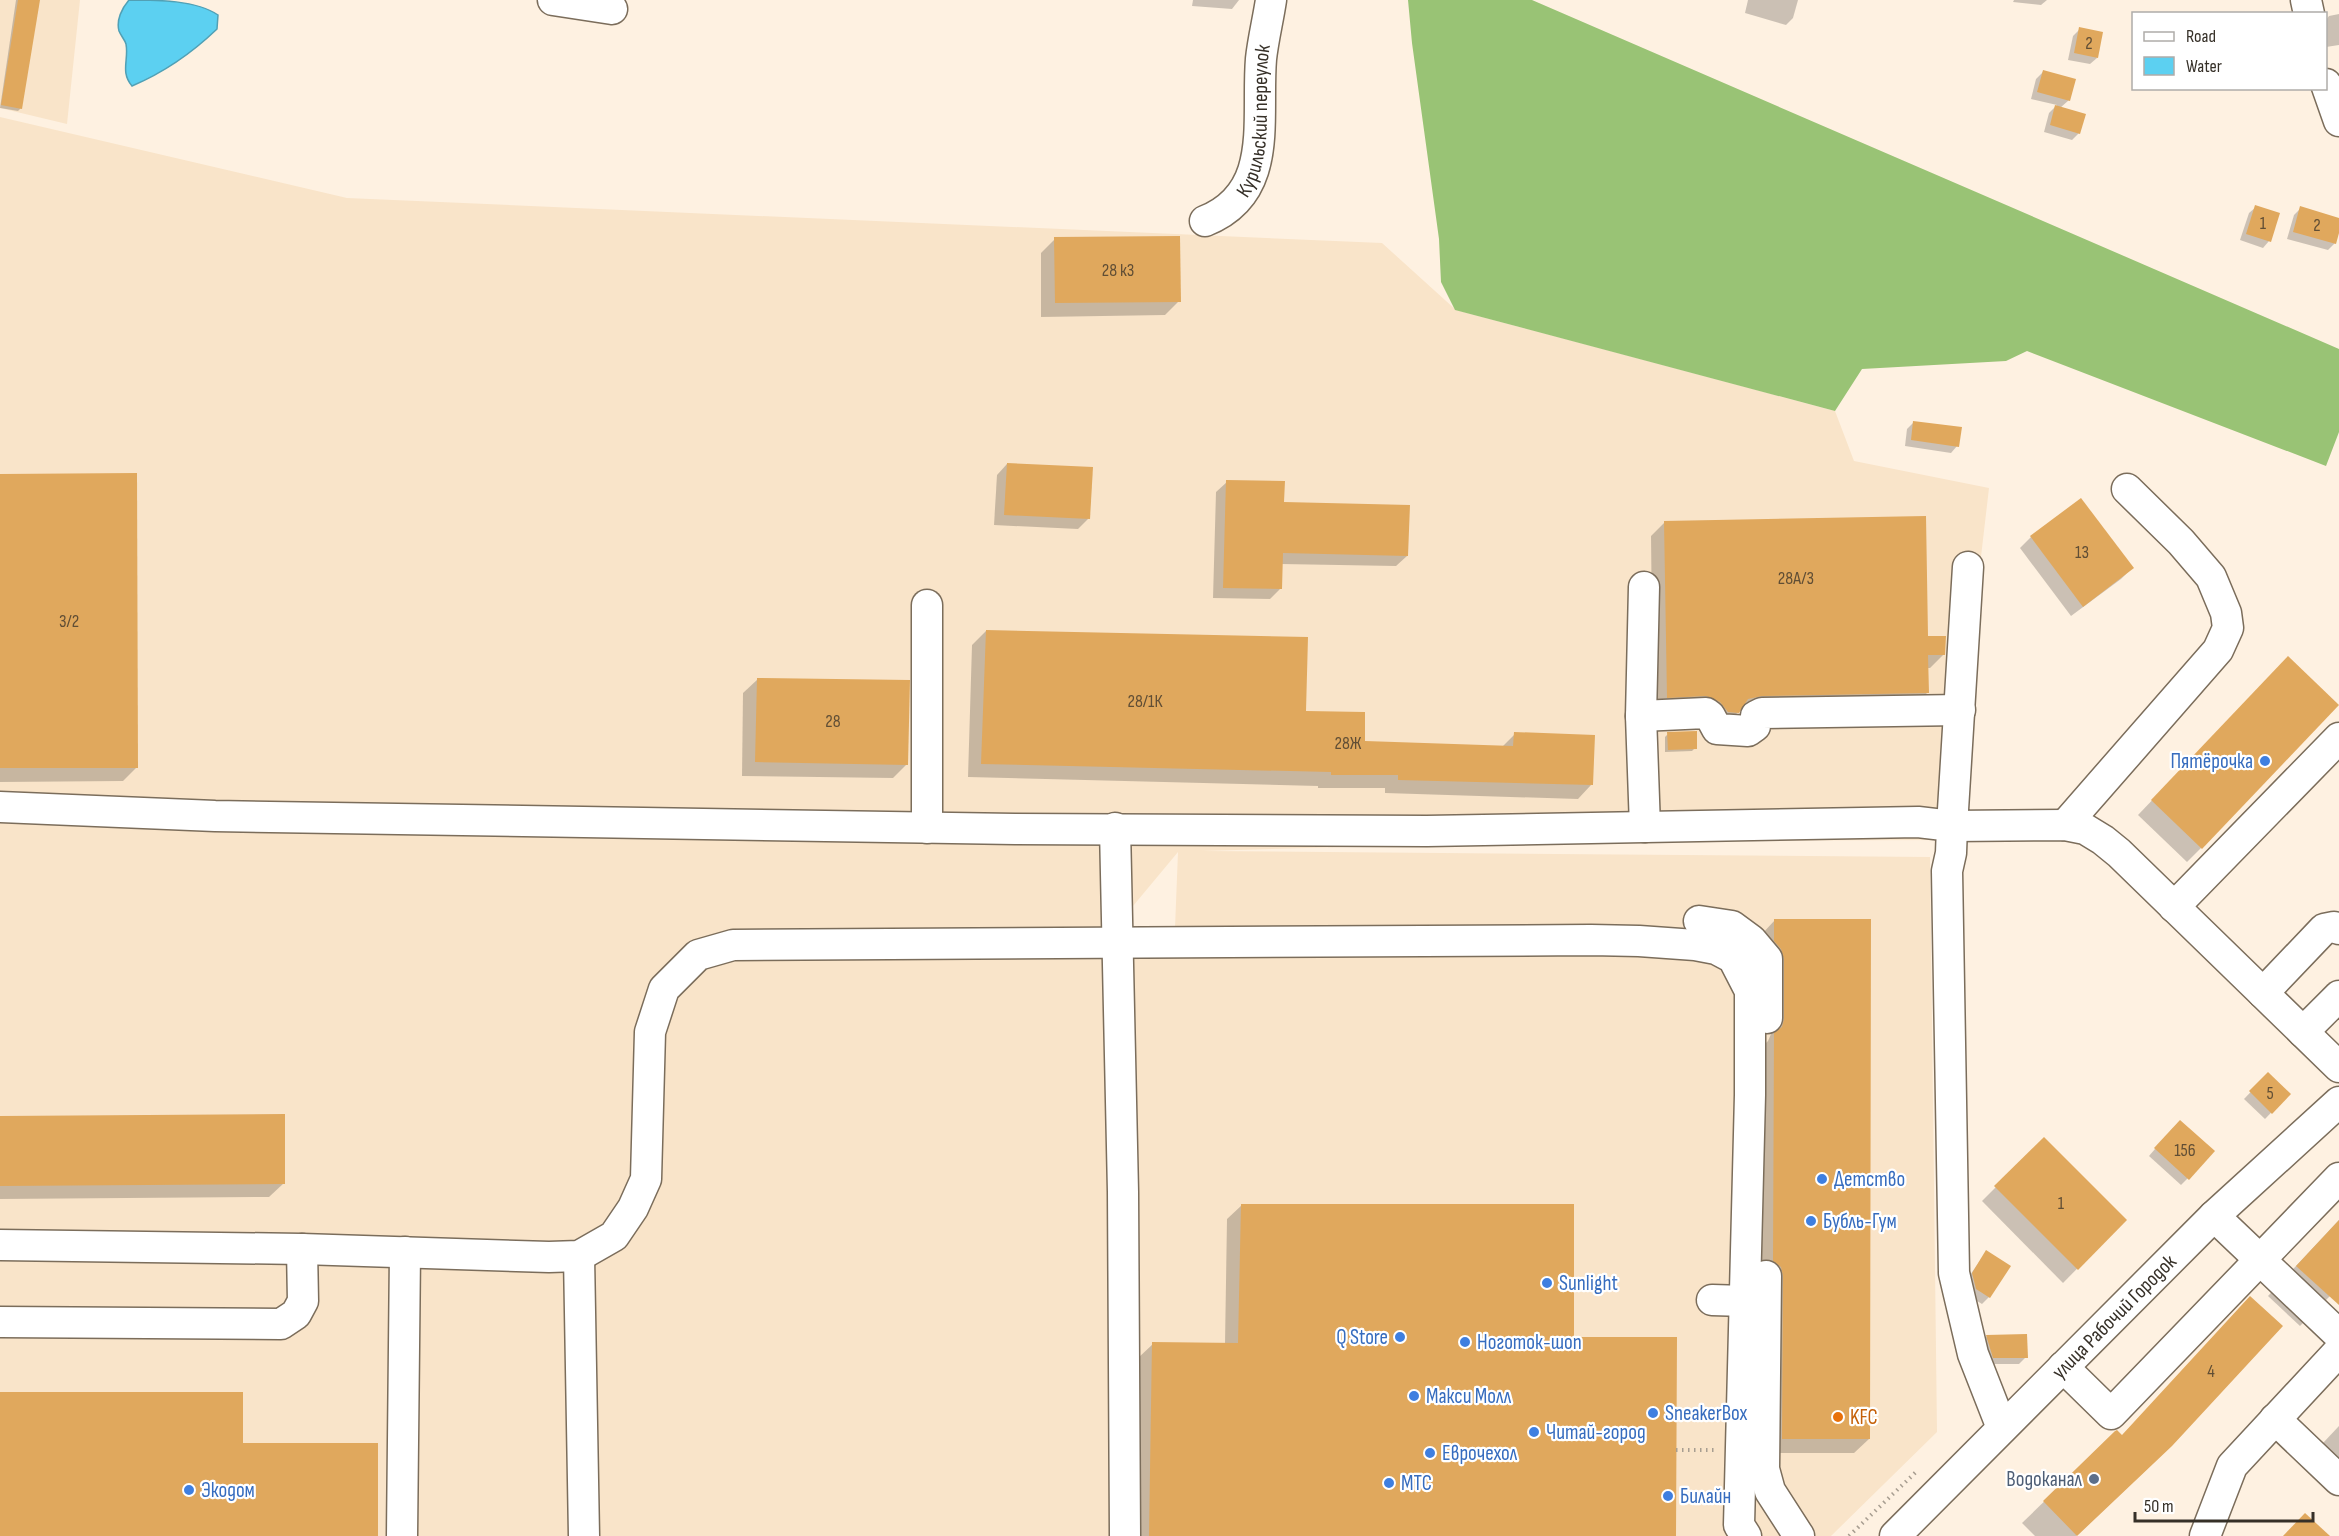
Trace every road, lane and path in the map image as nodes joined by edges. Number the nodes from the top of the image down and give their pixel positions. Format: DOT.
graph roads {
  1 [pos="553,0"];
  2 [pos="1271,0"];
  3 [pos="612,9"];
  4 [pos="2327,89"];
  5 [pos="2339,121"];
  6 [pos="1205,221"];
  7 [pos="2127,489"];
  8 [pos="1968,567"];
  9 [pos="1644,587"];
  10 [pos="927,605"];
  11 [pos="1960,710"];
  12 [pos="1641,716"];
  13 [pos="2339,738"];
  14 [pos="0,807"];
  15 [pos="2065,825"];
  16 [pos="1952,826"];
  17 [pos="1645,827"];
  18 [pos="927,828"];
  19 [pos="1115,828"];
  20 [pos="2174,907"];
  21 [pos="1699,921"];
  22 [pos="2339,928"];
  23 [pos="1751,940"];
  24 [pos="1117,941"];
  25 [pos="1639,941"];
  26 [pos="2263,993"];
  27 [pos="2339,996"];
  28 [pos="2303,1032"];
  29 [pos="2339,1067"];
  30 [pos="2339,1102"];
  31 [pos="2339,1178"];
  32 [pos="2214,1216"];
  33 [pos="0,1245"];
  34 [pos="302,1249"];
  35 [pos="405,1252"];
  36 [pos="579,1256"];
  37 [pos="2260,1261"];
  38 [pos="1712,1300"];
  39 [pos="1745,1301"];
  40 [pos="0,1322"];
  41 [pos="2339,1335"];
  42 [pos="2339,1351"];
  43 [pos="2063,1367"];
  44 [pos="2275,1419"];
  45 [pos="2002,1428"];
  46 [pos="1916,1472"];
  47 [pos="2339,1480"];
  48 [pos="1741,1532"];
  49 [pos="402,1536"];
  50 [pos="584,1536"];
  51 [pos="1125,1536"];
  52 [pos="1799,1536"];
  53 [pos="1849,1536"];
  54 [pos="1895,1536"];
  55 [pos="2205,1536"];
  1 -- 3 [label="street"];
  2 -- 6 [label="street, Курильский переулок"];
  4 -- 5 [label="street"];
  7 -- 15 [label="street"];
  8 -- 11 [label="street"];
  9 -- 12 [label="street"];
  10 -- 18 [label="street"];
  11 -- 12 [label="street"];
  11 -- 16 [label="street"];
  12 -- 17 [label="street"];
  13 -- 20 [label="street"];
  14 -- 18 [label="street"];
  15 -- 16 [label="street"];
  15 -- 20 [label="street"];
  16 -- 17 [label="street"];
  16 -- 45 [label="street"];
  17 -- 19 [label="street"];
  18 -- 19 [label="street"];
  19 -- 24 [label="street"];
  20 -- 26 [label="street"];
  21 -- 23 [label="street"];
  22 -- 26 [label="street"];
  23 -- 25 [label="street"];
  23 -- 52 [label="street"];
  24 -- 25 [label="street"];
  24 -- 36 [label="street"];
  24 -- 51 [label="street"];
  25 -- 39 [label="street"];
  26 -- 28 [label="street"];
  27 -- 28 [label="street"];
  28 -- 29 [label="street"];
  30 -- 32 [label="street, улица Рабочий Городок"];
  31 -- 37 [label="street"];
  32 -- 37 [label="street"];
  32 -- 43 [label="street, улица Рабочий Городок"];
  33 -- 34 [label="street"];
  34 -- 35 [label="street"];
  34 -- 40 [label="street"];
  35 -- 36 [label="street"];
  35 -- 49 [label="street"];
  36 -- 50 [label="street"];
  37 -- 41 [label="street"];
  37 -- 43 [label="street"];
  38 -- 39 [label="street"];
  39 -- 48 [label="street"];
  42 -- 44 [label="street"];
  43 -- 45 [label="street, улица Рабочий Городок"];
  44 -- 47 [label="street"];
  44 -- 55 [label="street"];
  45 -- 54 [label="street, улица Рабочий Городок"];
  46 -- 53 [label="path"];
}
